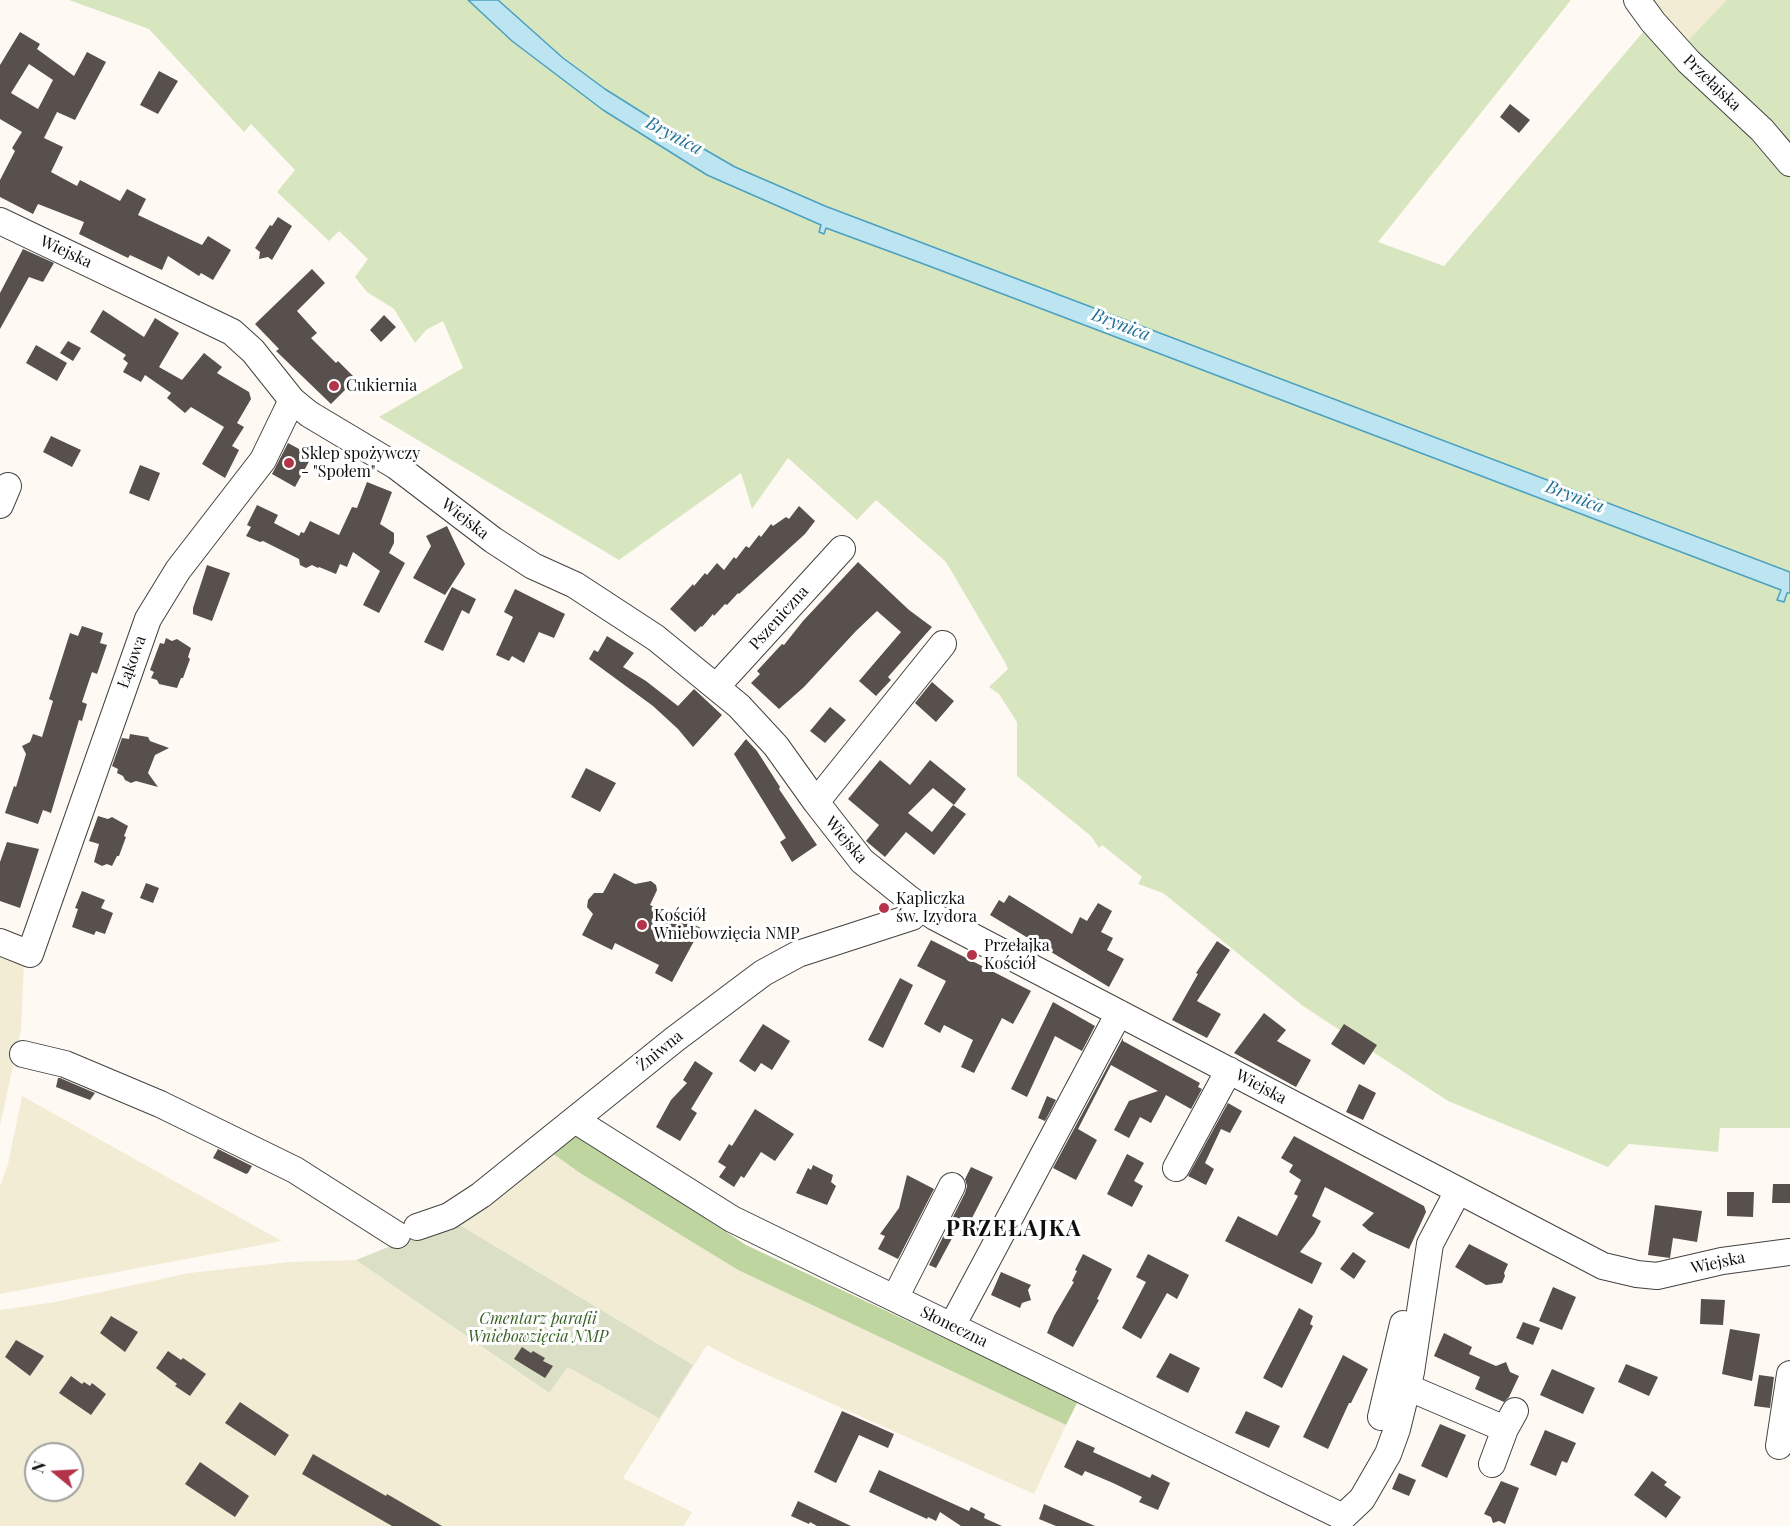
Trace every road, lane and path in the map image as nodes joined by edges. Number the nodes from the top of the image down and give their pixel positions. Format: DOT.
graph roads {
  1 [pos="1637,0"];
  2 [pos="1790,163"];
  3 [pos="0,221"];
  4 [pos="292,400"];
  5 [pos="842,549"];
  6 [pos="943,644"];
  7 [pos="716,687"];
  8 [pos="816,802"];
  9 [pos="920,908"];
  10 [pos="0,942"];
  11 [pos="1119,1013"];
  12 [pos="23,1054"];
  13 [pos="1229,1070"];
  14 [pos="575,1120"];
  15 [pos="1176,1168"];
  16 [pos="952,1186"];
  17 [pos="1458,1191"];
  18 [pos="1430,1244"];
  19 [pos="1790,1252"];
  20 [pos="895,1298"];
  21 [pos="952,1326"];
  22 [pos="1790,1374"];
  23 [pos="1407,1387"];
  24 [pos="1381,1417"];
  25 [pos="1779,1446"];
  26 [pos="1492,1464"];
  27 [pos="1337,1521"];
  1 -- 2 [label="street, Przełajska"];
  3 -- 4 [label="street, Wiejska"];
  4 -- 7 [label="street, Wiejska"];
  4 -- 10 [label="street, Łąkowa"];
  5 -- 7 [label="street, Pszeniczna"];
  6 -- 8 [label="street"];
  7 -- 8 [label="street, Wiejska"];
  8 -- 9 [label="street, Wiejska"];
  9 -- 11 [label="street, Wiejska"];
  9 -- 14 [label="street, Żniwna"];
  11 -- 13 [label="street, Wiejska"];
  11 -- 21 [label="street"];
  12 -- 14 [label="street, Żniwna"];
  13 -- 15 [label="street"];
  13 -- 17 [label="street, Wiejska"];
  14 -- 20 [label="street, Słoneczna"];
  16 -- 20 [label="street"];
  17 -- 18 [label="street, Słoneczna"];
  17 -- 19 [label="street, Wiejska"];
  18 -- 23 [label="street, Słoneczna"];
  18 -- 24 [label="street"];
  20 -- 21 [label="street, Słoneczna"];
  21 -- 27 [label="street, Słoneczna"];
  22 -- 25 [label="street"];
  23 -- 26 [label="street"];
  23 -- 27 [label="street, Słoneczna"];
}
